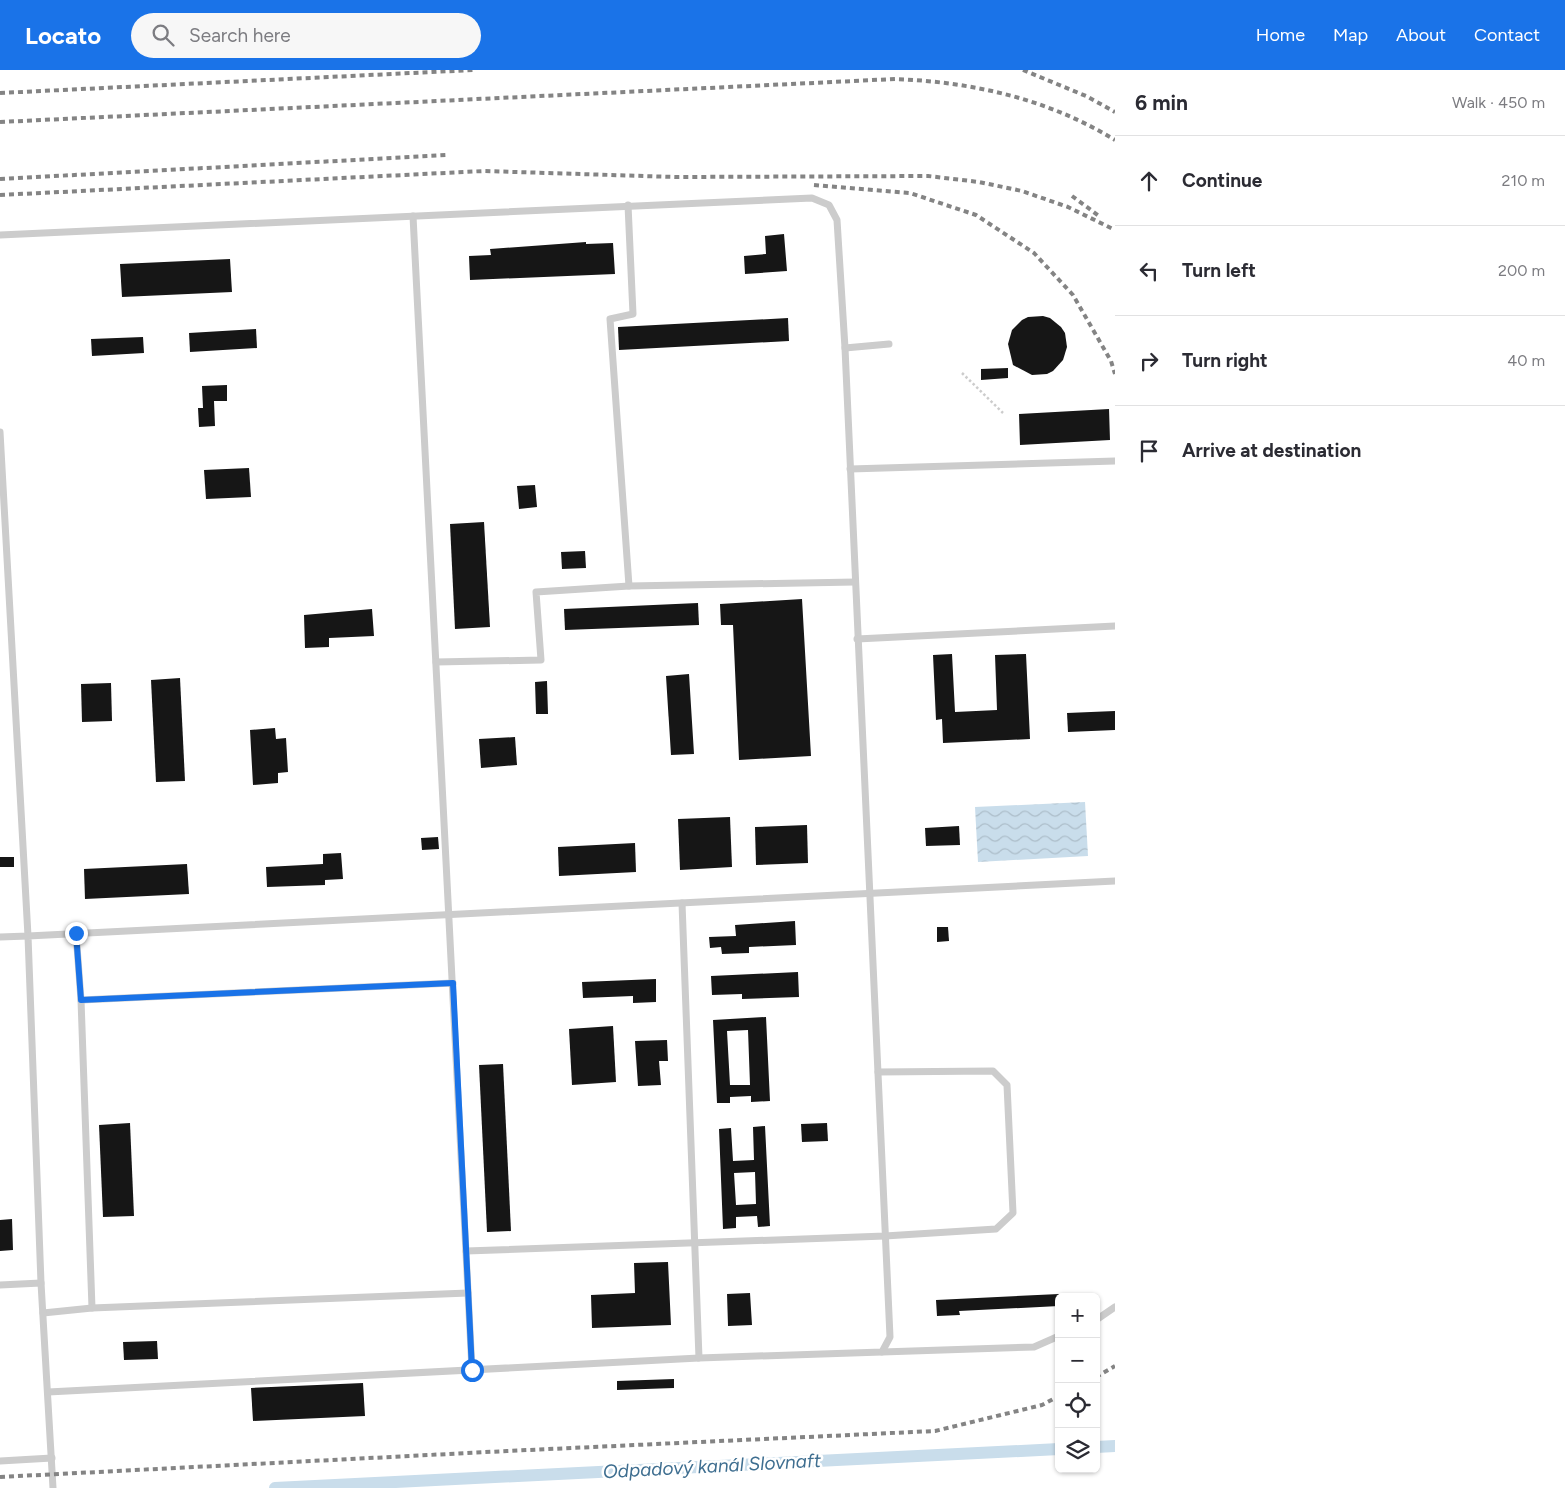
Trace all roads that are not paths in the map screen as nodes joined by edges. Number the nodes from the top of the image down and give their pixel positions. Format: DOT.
graph roads {
  1 [pos="628,205"];
  2 [pos="413,216"];
  3 [pos="0,235"];
  4 [pos="889,344"];
  5 [pos="845,348"];
  6 [pos="0,432"];
  7 [pos="1115,461"];
  8 [pos="850,469"];
  9 [pos="855,582"];
  10 [pos="629,586"];
  11 [pos="1115,626"];
  12 [pos="857,639"];
  13 [pos="436,662"];
  14 [pos="1115,881"];
  15 [pos="869,893"];
  16 [pos="682,903"];
  17 [pos="450,915"];
  18 [pos="76,933"];
  19 [pos="28,936"];
  20 [pos="0,937"];
  21 [pos="453,983"];
  22 [pos="81,1000"];
  23 [pos="878,1072"];
  24 [pos="885,1236"];
  25 [pos="694,1243"];
  26 [pos="466,1251"];
  27 [pos="41,1283"];
  28 [pos="0,1285"];
  29 [pos="468,1293"];
  30 [pos="1115,1307"];
  31 [pos="92,1308"];
  32 [pos="43,1313"];
  33 [pos="1100,1317"];
  34 [pos="1055,1338"];
  35 [pos="882,1352"];
  36 [pos="700,1358"];
  37 [pos="472,1370"];
  38 [pos="48,1392"];
  39 [pos="52,1458"];
  40 [pos="0,1461"];
  41 [pos="53,1486"];
  1 -- 2 [label="lane"];
  1 -- 5 [label="lane"];
  1 -- 10 [label="lane"];
  2 -- 3 [label="lane"];
  2 -- 13 [label="lane"];
  4 -- 5 [label="lane"];
  5 -- 8 [label="lane"];
  6 -- 19 [label="lane"];
  7 -- 8 [label="lane"];
  8 -- 9 [label="lane"];
  9 -- 10 [label="lane"];
  9 -- 12 [label="lane"];
  10 -- 13 [label="lane"];
  11 -- 12 [label="lane"];
  12 -- 15 [label="lane"];
  13 -- 17 [label="lane"];
  14 -- 15 [label="lane"];
  15 -- 16 [label="lane"];
  15 -- 23 [label="lane"];
  16 -- 17 [label="lane"];
  16 -- 25 [label="lane"];
  17 -- 18 [label="lane"];
  17 -- 21 [label="lane"];
  18 -- 19 [label="lane"];
  18 -- 22 [label="lane"];
  19 -- 20 [label="lane"];
  19 -- 27 [label="lane"];
  21 -- 22 [label="lane"];
  21 -- 26 [label="lane"];
  22 -- 31 [label="lane"];
  23 -- 24 [label="lane"];
  23 -- 24 [label="lane"];
  24 -- 25 [label="lane"];
  24 -- 35 [label="lane"];
  25 -- 26 [label="lane"];
  25 -- 36 [label="lane"];
  26 -- 29 [label="lane"];
  27 -- 28 [label="lane"];
  27 -- 32 [label="lane"];
  29 -- 31 [label="lane"];
  29 -- 37 [label="lane"];
  30 -- 33 [label="lane"];
  31 -- 32 [label="lane"];
  32 -- 38 [label="lane"];
  34 -- 35 [label="lane"];
  35 -- 36 [label="lane"];
  36 -- 37 [label="lane"];
  37 -- 38 [label="lane"];
  38 -- 39 [label="lane"];
  39 -- 40 [label="lane"];
  39 -- 41 [label="lane"];
}
